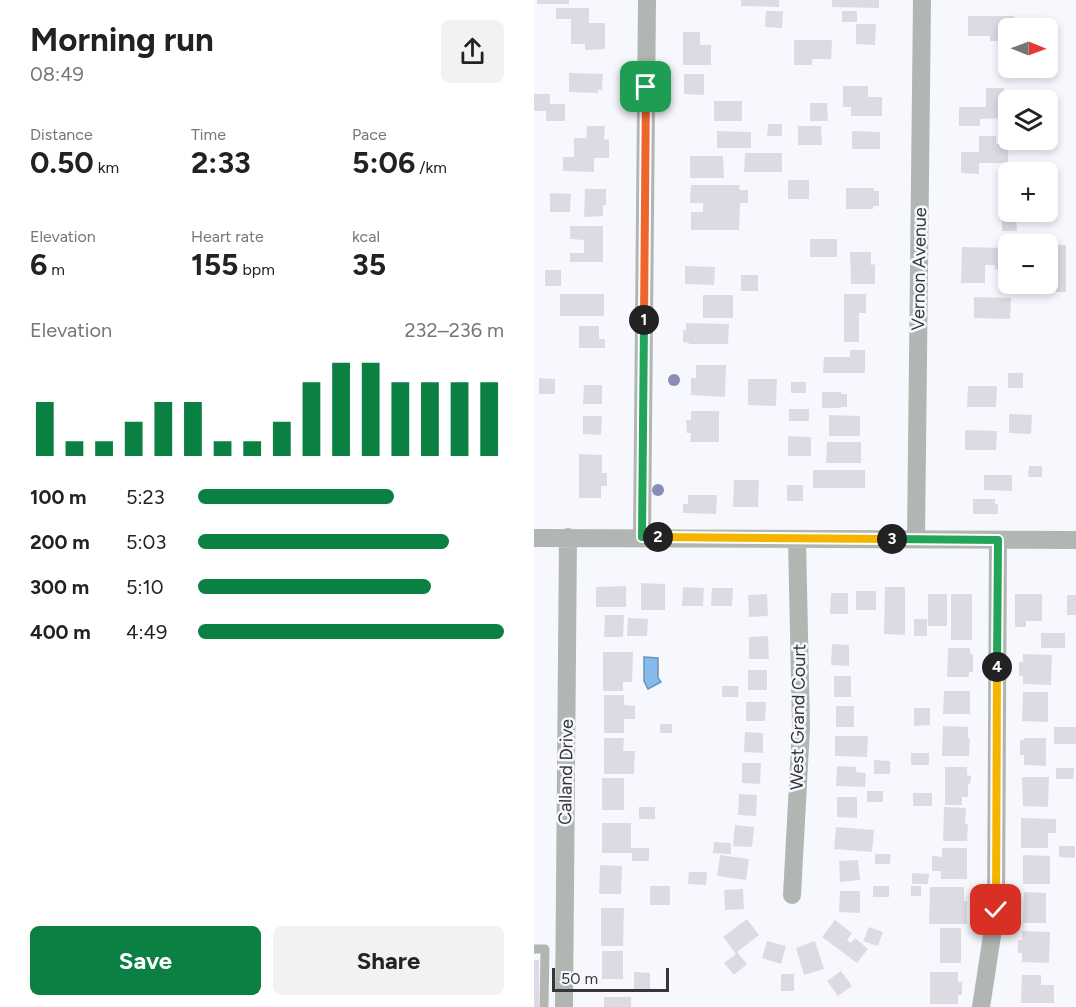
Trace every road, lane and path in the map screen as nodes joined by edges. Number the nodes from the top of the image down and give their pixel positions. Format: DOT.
graph roads {
  1 [pos="646,0"];
  2 [pos="922,0"];
  3 [pos="568,537"];
  4 [pos="642,537"];
  5 [pos="534,538"];
  6 [pos="797,539"];
  7 [pos="916,539"];
  8 [pos="998,540"];
  9 [pos="1076,540"];
  10 [pos="792,895"];
  11 [pos="534,949"];
  12 [pos="544,1007"];
  13 [pos="564,1007"];
  14 [pos="981,1007"];
  1 -- 4 [label="street"];
  2 -- 7 [label="street, Vernon Avenue"];
  3 -- 4 [label="street"];
  3 -- 5 [label="street"];
  3 -- 13 [label="street, Calland Drive"];
  4 -- 6 [label="street"];
  6 -- 7 [label="street"];
  6 -- 10 [label="street, West Grand Court"];
  7 -- 8 [label="street"];
  8 -- 9 [label="street"];
  8 -- 14 [label="street"];
  11 -- 12 [label="lane"];
}
